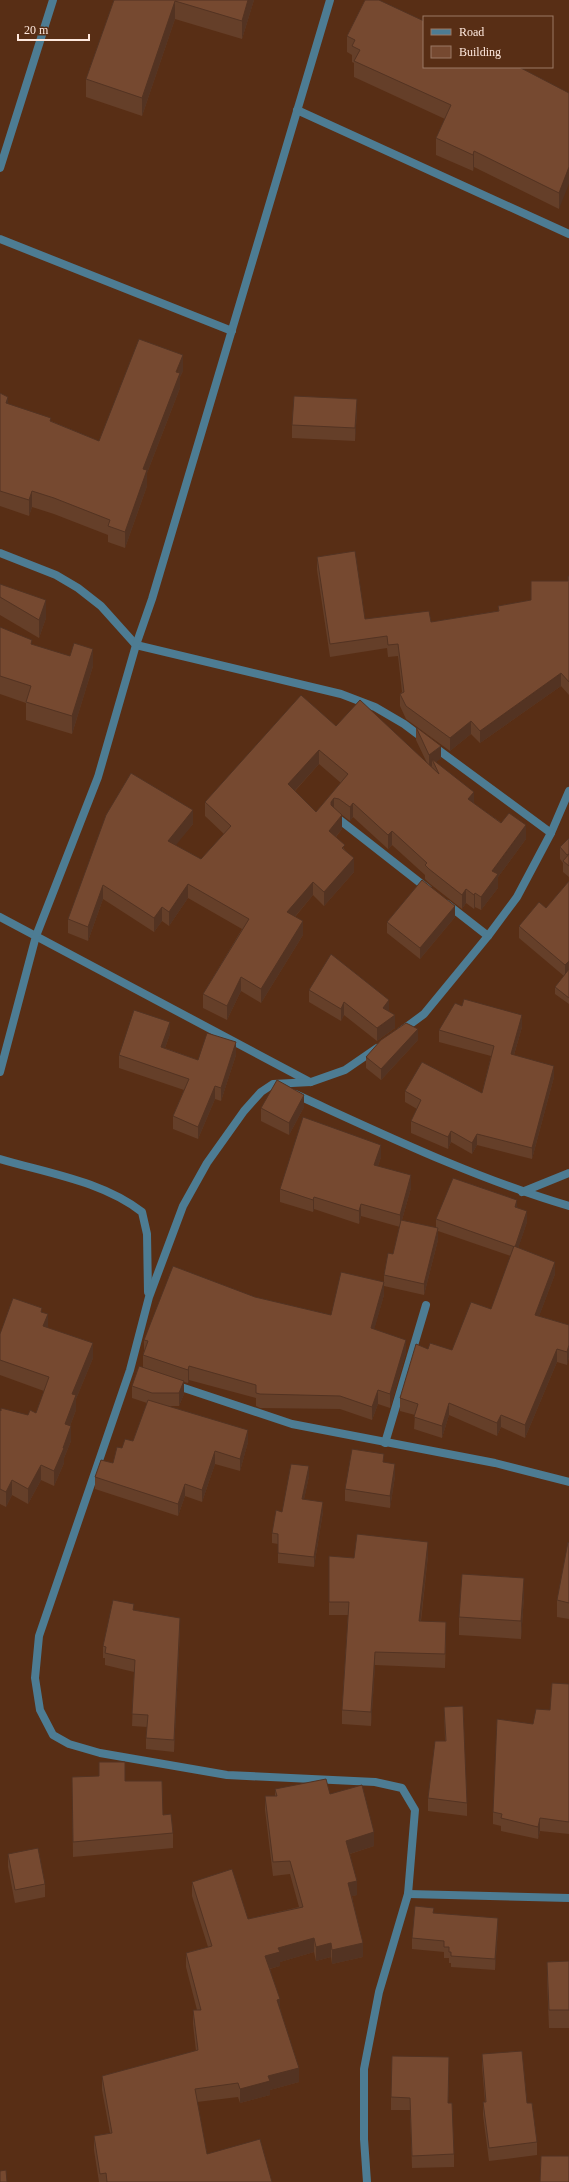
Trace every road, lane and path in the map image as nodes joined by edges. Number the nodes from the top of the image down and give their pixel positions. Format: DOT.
graph roads {
  1 [pos="53,0"];
  2 [pos="330,0"];
  3 [pos="297,110"];
  4 [pos="0,168"];
  5 [pos="569,234"];
  6 [pos="0,239"];
  7 [pos="232,331"];
  8 [pos="0,553"];
  9 [pos="136,645"];
  10 [pos="569,791"];
  11 [pos="336,817"];
  12 [pos="551,833"];
  13 [pos="0,917"];
  14 [pos="36,936"];
  15 [pos="488,936"];
  16 [pos="394,1036"];
  17 [pos="382,1045"];
  18 [pos="0,1072"];
  19 [pos="311,1082"];
  20 [pos="273,1084"];
  21 [pos="0,1159"];
  22 [pos="569,1173"];
  23 [pos="522,1192"];
  24 [pos="569,1206"];
  25 [pos="149,1297"];
  26 [pos="426,1305"];
  27 [pos="167,1382"];
  28 [pos="385,1443"];
  29 [pos="569,1482"];
  30 [pos="408,1894"];
  31 [pos="569,1898"];
  32 [pos="367,2182"];
  1 -- 4 [label="street"];
  2 -- 3 [label="street"];
  3 -- 5 [label="street"];
  3 -- 7 [label="street"];
  6 -- 7 [label="street"];
  7 -- 9 [label="street"];
  8 -- 9 [label="street"];
  9 -- 12 [label="street"];
  9 -- 14 [label="street"];
  10 -- 12 [label="street"];
  11 -- 15 [label="street"];
  12 -- 15 [label="street"];
  13 -- 14 [label="street"];
  14 -- 18 [label="street"];
  14 -- 19 [label="street"];
  15 -- 16 [label="street"];
  17 -- 19 [label="street"];
  19 -- 20 [label="street"];
  20 -- 23 [label="street"];
  20 -- 25 [label="street"];
  21 -- 25 [label="street"];
  22 -- 23 [label="street"];
  23 -- 24 [label="street"];
  25 -- 30 [label="street"];
  26 -- 28 [label="street"];
  27 -- 28 [label="street"];
  28 -- 29 [label="street"];
  30 -- 31 [label="street"];
  30 -- 32 [label="street"];
}
